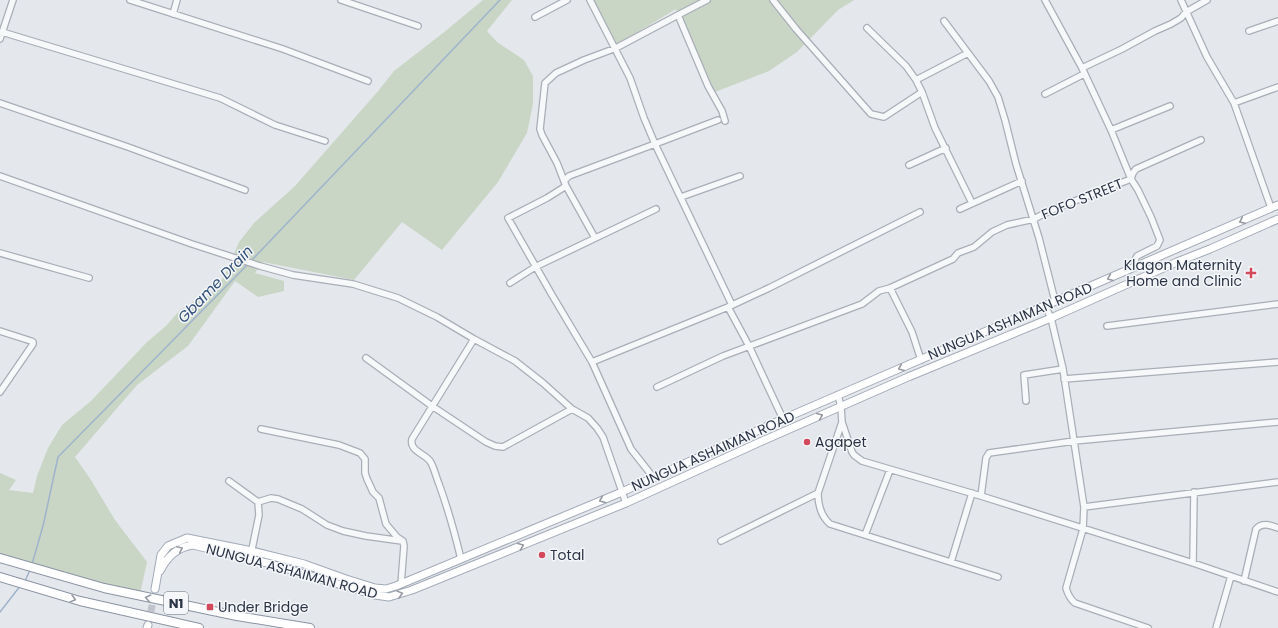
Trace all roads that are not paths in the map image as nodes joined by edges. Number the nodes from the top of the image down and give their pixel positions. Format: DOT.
graph roads {
  1 [pos="13,0"];
  2 [pos="130,0"];
  3 [pos="177,0"];
  4 [pos="341,0"];
  5 [pos="567,0"];
  6 [pos="590,0"];
  7 [pos="707,0"];
  8 [pos="1045,0"];
  9 [pos="1181,0"];
  10 [pos="1207,0"];
  11 [pos="775,1"];
  12 [pos="1186,12"];
  13 [pos="173,14"];
  14 [pos="678,15"];
  15 [pos="535,18"];
  16 [pos="944,21"];
  17 [pos="1278,21"];
  18 [pos="418,26"];
  19 [pos="867,28"];
  20 [pos="1249,31"];
  21 [pos="2,32"];
  22 [pos="0,39"];
  23 [pos="616,48"];
  24 [pos="968,53"];
  25 [pos="1083,71"];
  26 [pos="916,80"];
  27 [pos="368,81"];
  28 [pos="1278,87"];
  29 [pos="922,92"];
  30 [pos="1045,94"];
  31 [pos="0,103"];
  32 [pos="1234,103"];
  33 [pos="1170,106"];
  34 [pos="718,120"];
  35 [pos="724,121"];
  36 [pos="1111,130"];
  37 [pos="1201,140"];
  38 [pos="325,141"];
  39 [pos="655,144"];
  40 [pos="946,148"];
  41 [pos="909,165"];
  42 [pos="0,176"];
  43 [pos="740,176"];
  44 [pos="1022,180"];
  45 [pos="1131,180"];
  46 [pos="565,184"];
  47 [pos="245,190"];
  48 [pos="681,197"];
  49 [pos="972,203"];
  50 [pos="1278,205"];
  51 [pos="656,209"];
  52 [pos="960,209"];
  53 [pos="1270,209"];
  54 [pos="920,212"];
  55 [pos="1034,219"];
  56 [pos="1278,219"];
  57 [pos="595,238"];
  58 [pos="0,253"];
  59 [pos="535,267"];
  60 [pos="1136,267"];
  61 [pos="89,278"];
  62 [pos="510,283"];
  63 [pos="890,288"];
  64 [pos="1055,302"];
  65 [pos="1278,304"];
  66 [pos="730,306"];
  67 [pos="1045,306"];
  68 [pos="1051,318"];
  69 [pos="1107,326"];
  70 [pos="0,332"];
  71 [pos="474,339"];
  72 [pos="749,346"];
  73 [pos="366,358"];
  74 [pos="921,360"];
  75 [pos="592,362"];
  76 [pos="1278,362"];
  77 [pos="1063,369"];
  78 [pos="1064,379"];
  79 [pos="657,387"];
  80 [pos="0,392"];
  81 [pos="838,395"];
  82 [pos="1026,401"];
  83 [pos="432,406"];
  84 [pos="841,407"];
  85 [pos="572,409"];
  86 [pos="783,419"];
  87 [pos="842,422"];
  88 [pos="1278,422"];
  89 [pos="261,429"];
  90 [pos="1074,441"];
  91 [pos="890,470"];
  92 [pos="653,477"];
  93 [pos="229,481"];
  94 [pos="1278,482"];
  95 [pos="622,492"];
  96 [pos="1194,492"];
  97 [pos="818,493"];
  98 [pos="972,493"];
  99 [pos="980,496"];
  100 [pos="258,502"];
  101 [pos="626,503"];
  102 [pos="1084,507"];
  103 [pos="1278,528"];
  104 [pos="1083,529"];
  105 [pos="865,535"];
  106 [pos="403,541"];
  107 [pos="721,541"];
  108 [pos="250,554"];
  109 [pos="0,558"];
  110 [pos="461,559"];
  111 [pos="951,562"];
  112 [pos="1193,563"];
  113 [pos="1231,576"];
  114 [pos="0,577"];
  115 [pos="998,577"];
  116 [pos="1244,581"];
  117 [pos="401,584"];
  118 [pos="155,589"];
  119 [pos="1278,592"];
  120 [pos="199,628"];
  121 [pos="310,628"];
  122 [pos="1148,628"];
  123 [pos="1216,628"];
  1 -- 21 [label="street"];
  2 -- 13 [label="street"];
  3 -- 13 [label="street"];
  4 -- 18 [label="street"];
  5 -- 15 [label="street"];
  6 -- 23 [label="street"];
  7 -- 14 [label="street"];
  8 -- 25 [label="street"];
  9 -- 12 [label="street"];
  10 -- 12 [label="street"];
  11 -- 29 [label="street"];
  12 -- 25 [label="street"];
  12 -- 32 [label="street"];
  13 -- 27 [label="street"];
  14 -- 23 [label="street"];
  14 -- 35 [label="street"];
  16 -- 24 [label="street"];
  17 -- 20 [label="street"];
  19 -- 26 [label="street"];
  21 -- 22 [label="street"];
  21 -- 38 [label="street"];
  23 -- 39 [label="street"];
  23 -- 46 [label="street"];
  24 -- 26 [label="street"];
  24 -- 44 [label="street"];
  25 -- 30 [label="street"];
  25 -- 36 [label="street"];
  26 -- 29 [label="street"];
  28 -- 32 [label="street"];
  29 -- 40 [label="street"];
  31 -- 47 [label="street"];
  32 -- 53 [label="street"];
  33 -- 36 [label="street"];
  34 -- 39 [label="street"];
  36 -- 45 [label="street"];
  37 -- 45 [label="street"];
  39 -- 46 [label="street"];
  39 -- 48 [label="street"];
  40 -- 41 [label="street"];
  40 -- 49 [label="street"];
  42 -- 71 [label="street"];
  43 -- 48 [label="street"];
  44 -- 49 [label="street"];
  44 -- 55 [label="street"];
  45 -- 55 [label="street, FOFO STREET"];
  45 -- 60 [label="street"];
  46 -- 57 [label="street"];
  46 -- 59 [label="street"];
  48 -- 66 [label="street"];
  49 -- 52 [label="street"];
  50 -- 53 [label="main road, NUNGUA ASHAIMAN ROAD"];
  51 -- 57 [label="street"];
  53 -- 60 [label="main road, NUNGUA ASHAIMAN ROAD, one-way"];
  54 -- 66 [label="street"];
  55 -- 63 [label="street, FOFO STREET"];
  55 -- 64 [label="street"];
  56 -- 68 [label="main road, NUNGUA ASHAIMAN ROAD"];
  57 -- 59 [label="street"];
  58 -- 61 [label="street"];
  59 -- 62 [label="street"];
  59 -- 75 [label="street"];
  60 -- 64 [label="main road, NUNGUA ASHAIMAN ROAD, one-way"];
  63 -- 72 [label="street, FOFO STREET"];
  63 -- 74 [label="street"];
  64 -- 67 [label="main road, NUNGUA ASHAIMAN ROAD"];
  65 -- 69 [label="street"];
  66 -- 72 [label="street"];
  66 -- 75 [label="street"];
  67 -- 68 [label="street"];
  67 -- 74 [label="main road, NUNGUA ASHAIMAN ROAD"];
  68 -- 77 [label="street"];
  68 -- 84 [label="main road, NUNGUA ASHAIMAN ROAD"];
  70 -- 80 [label="street"];
  71 -- 83 [label="street"];
  71 -- 85 [label="street"];
  72 -- 79 [label="street, FOFO STREET"];
  72 -- 86 [label="street"];
  73 -- 83 [label="street"];
  74 -- 81 [label="main road, NUNGUA ASHAIMAN ROAD, one-way"];
  75 -- 92 [label="street"];
  76 -- 78 [label="street"];
  77 -- 78 [label="street"];
  77 -- 82 [label="street"];
  78 -- 90 [label="street"];
  81 -- 84 [label="street"];
  81 -- 86 [label="main road, NUNGUA ASHAIMAN ROAD"];
  83 -- 85 [label="street"];
  83 -- 110 [label="street"];
  84 -- 87 [label="street"];
  101 -- 84 [label="main road, NUNGUA ASHAIMAN ROAD, one-way"];
  85 -- 95 [label="street"];
  86 -- 92 [label="main road, NUNGUA ASHAIMAN ROAD"];
  87 -- 91 [label="street"];
  87 -- 97 [label="street"];
  88 -- 90 [label="street"];
  89 -- 106 [label="street"];
  90 -- 99 [label="street"];
  90 -- 102 [label="street"];
  91 -- 98 [label="street"];
  91 -- 105 [label="street"];
  92 -- 95 [label="main road, NUNGUA ASHAIMAN ROAD"];
  93 -- 100 [label="street"];
  94 -- 96 [label="street"];
  95 -- 101 [label="street"];
  95 -- 110 [label="main road, NUNGUA ASHAIMAN ROAD, one-way"];
  96 -- 102 [label="street"];
  96 -- 112 [label="street"];
  97 -- 105 [label="street"];
  97 -- 107 [label="street"];
  98 -- 99 [label="street"];
  98 -- 111 [label="street"];
  99 -- 104 [label="street"];
  100 -- 106 [label="street"];
  100 -- 108 [label="street"];
  108 -- 101 [label="main road, NUNGUA ASHAIMAN ROAD, one-way"];
  102 -- 104 [label="street"];
  103 -- 116 [label="street"];
  104 -- 112 [label="street"];
  104 -- 122 [label="street"];
  105 -- 111 [label="street"];
  106 -- 117 [label="street"];
  108 -- 117 [label="main road, NUNGUA ASHAIMAN ROAD"];
  108 -- 118 [label="main road, NUNGUA ASHAIMAN ROAD"];
  121 -- 109 [label="highway, N1, one-way"];
  110 -- 117 [label="main road, NUNGUA ASHAIMAN ROAD"];
  111 -- 115 [label="street"];
  112 -- 113 [label="street"];
  113 -- 116 [label="street"];
  113 -- 123 [label="street"];
  114 -- 120 [label="highway, N1, one-way"];
  116 -- 119 [label="street"];
}
